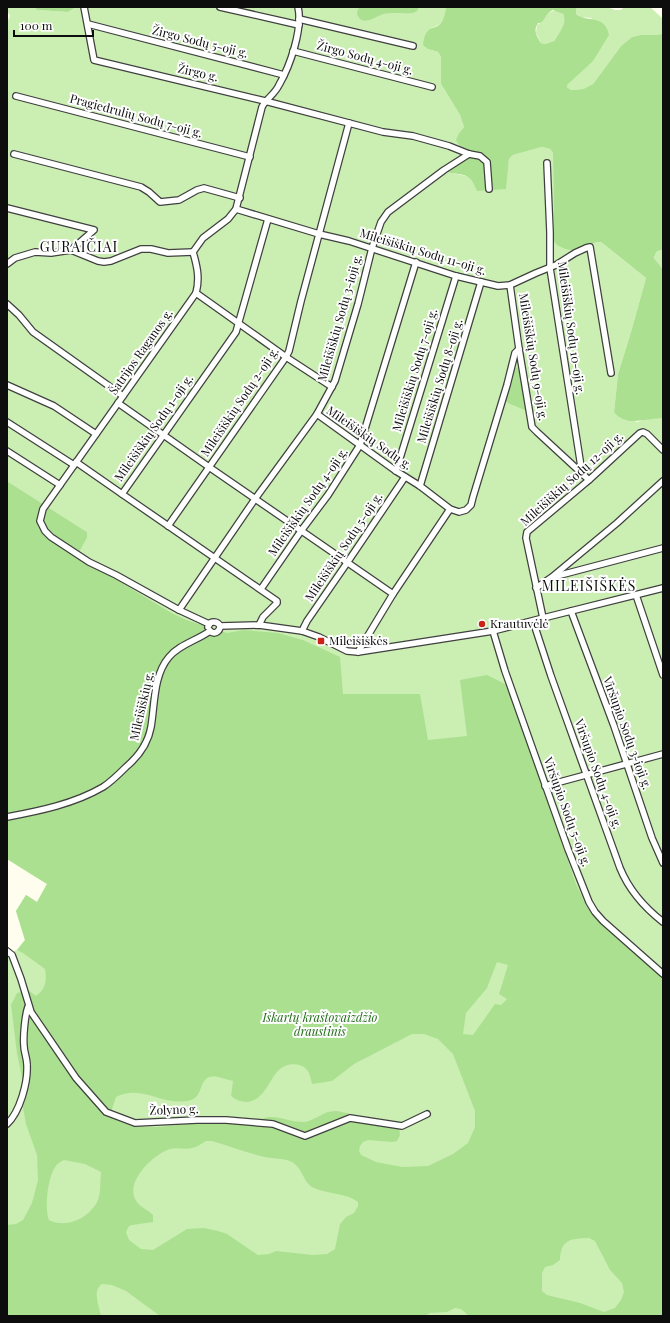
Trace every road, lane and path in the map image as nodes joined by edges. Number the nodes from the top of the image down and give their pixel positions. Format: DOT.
graph roads {
  1 [pos="84,7"];
  2 [pos="220,7"];
  3 [pos="298,7"];
  4 [pos="299,22"];
  5 [pos="88,24"];
  6 [pos="413,46"];
  7 [pos="293,51"];
  8 [pos="284,75"];
  9 [pos="432,87"];
  10 [pos="16,96"];
  11 [pos="265,101"];
  12 [pos="349,124"];
  13 [pos="14,154"];
  14 [pos="469,154"];
  15 [pos="250,157"];
  16 [pos="547,162"];
  17 [pos="489,189"];
  18 [pos="240,198"];
  19 [pos="7,208"];
  20 [pos="236,209"];
  21 [pos="268,218"];
  22 [pos="319,234"];
  23 [pos="372,248"];
  24 [pos="71,250"];
  25 [pos="193,252"];
  26 [pos="416,262"];
  27 [pos="7,264"];
  28 [pos="550,268"];
  29 [pos="456,276"];
  30 [pos="481,282"];
  31 [pos="510,285"];
  32 [pos="196,293"];
  33 [pos="7,304"];
  34 [pos="239,324"];
  35 [pos="519,349"];
  36 [pos="286,357"];
  37 [pos="611,373"];
  38 [pos="7,385"];
  39 [pos="332,387"];
  40 [pos="123,396"];
  41 [pos="118,403"];
  42 [pos="317,414"];
  43 [pos="7,422"];
  44 [pos="96,434"];
  45 [pos="163,435"];
  46 [pos="360,445"];
  47 [pos="663,450"];
  48 [pos="7,451"];
  49 [pos="75,463"];
  50 [pos="209,468"];
  51 [pos="396,471"];
  52 [pos="582,473"];
  53 [pos="405,477"];
  54 [pos="588,480"];
  55 [pos="663,481"];
  56 [pos="60,485"];
  57 [pos="420,486"];
  58 [pos="122,494"];
  59 [pos="255,499"];
  60 [pos="450,509"];
  61 [pos="168,526"];
  62 [pos="301,531"];
  63 [pos="663,548"];
  64 [pos="214,558"];
  65 [pos="348,563"];
  66 [pos="552,577"];
  67 [pos="536,588"];
  68 [pos="663,588"];
  69 [pos="261,590"];
  70 [pos="393,594"];
  71 [pos="636,594"];
  72 [pos="178,610"];
  73 [pos="571,611"];
  74 [pos="543,618"];
  75 [pos="533,620"];
  76 [pos="209,624"];
  77 [pos="220,626"];
  78 [pos="259,626"];
  79 [pos="210,631"];
  80 [pos="302,631"];
  81 [pos="493,631"];
  82 [pos="358,652"];
  83 [pos="663,675"];
  84 [pos="663,754"];
  85 [pos="626,763"];
  86 [pos="587,774"];
  87 [pos="545,786"];
  88 [pos="7,817"];
  89 [pos="663,863"];
  90 [pos="663,922"];
  91 [pos="7,951"];
  92 [pos="663,974"];
  93 [pos="29,1006"];
  94 [pos="427,1114"];
  95 [pos="7,1124"];
  1 -- 5 [label="street, Žirgo g."];
  2 -- 4 [label="street"];
  3 -- 4 [label="street"];
  4 -- 6 [label="street"];
  4 -- 7 [label="street"];
  5 -- 8 [label="street, Žirgo Sodų 5-oji g."];
  5 -- 11 [label="street, Žirgo g."];
  7 -- 8 [label="street"];
  7 -- 9 [label="street, Žirgo Sodų 4-oji g."];
  8 -- 11 [label="street"];
  10 -- 15 [label="street, Pragiedrulių Sodų 7-oji g."];
  11 -- 12 [label="street, Žirgo g."];
  11 -- 15 [label="street"];
  12 -- 14 [label="street, Žirgo g."];
  12 -- 22 [label="street"];
  13 -- 18 [label="street"];
  14 -- 17 [label="street, Žirgo g."];
  14 -- 23 [label="street"];
  15 -- 18 [label="street"];
  16 -- 28 [label="street, Mileišiškių Sodų 10-oji g."];
  18 -- 20 [label="street"];
  19 -- 24 [label="street"];
  20 -- 21 [label="street, Mileišiškių Sodų 11-oji g."];
  20 -- 25 [label="street"];
  21 -- 22 [label="street, Mileišiškių Sodų 11-oji g."];
  21 -- 34 [label="street, Mileišiškių Sodų 1-oji g."];
  22 -- 23 [label="street, Mileišiškių Sodų 11-oji g."];
  22 -- 36 [label="street, Mileišiškių Sodų 2-oji g."];
  23 -- 26 [label="street, Mileišiškių Sodų 11-oji g."];
  23 -- 39 [label="street, Mileišiškių Sodų 3-ioji g."];
  24 -- 25 [label="street"];
  24 -- 27 [label="street"];
  25 -- 32 [label="street, Šatrijos Raganos g."];
  26 -- 29 [label="street, Mileišiškių Sodų 11-oji g."];
  26 -- 46 [label="street, Mileišiškių Sodų 4-oji g."];
  28 -- 31 [label="street, Mileišiškių Sodų 11-oji g."];
  28 -- 37 [label="street, Mileišiškių Sodų 11-oji g."];
  28 -- 52 [label="street, Mileišiškių Sodų 10-oji g."];
  29 -- 30 [label="street, Mileišiškių Sodų 11-oji g."];
  29 -- 51 [label="street, Mileišiškių Sodų 7-oji g."];
  30 -- 31 [label="street, Mileišiškių Sodų 11-oji g."];
  30 -- 57 [label="street, Mileišiškių Sodų 8-oji g."];
  31 -- 35 [label="street, Mileišiškių Sodų 9-oji g."];
  32 -- 34 [label="street"];
  32 -- 40 [label="street, Šatrijos Raganos g."];
  33 -- 40 [label="street"];
  34 -- 36 [label="street"];
  34 -- 45 [label="street, Mileišiškių Sodų 1-oji g."];
  35 -- 52 [label="street, Mileišiškių Sodų 9-oji g."];
  35 -- 60 [label="street"];
  36 -- 39 [label="street"];
  36 -- 50 [label="street, Mileišiškių Sodų 2-oji g."];
  38 -- 44 [label="street"];
  39 -- 42 [label="street, Mileišiškių Sodų 3-ioji g."];
  40 -- 41 [label="street, Šatrijos Raganos g."];
  41 -- 44 [label="street, Šatrijos Raganos g."];
  41 -- 45 [label="street"];
  42 -- 46 [label="street, Mileišiškių Sodų g."];
  42 -- 59 [label="street, Mileišiškių Sodų g."];
  43 -- 49 [label="street"];
  44 -- 49 [label="street, Šatrijos Raganos g."];
  45 -- 50 [label="street"];
  45 -- 58 [label="street, Mileišiškių Sodų 1-oji g."];
  46 -- 51 [label="street, Mileišiškių Sodų g."];
  46 -- 62 [label="street, Mileišiškių Sodų 4-oji g."];
  47 -- 54 [label="street, Mileišiškių Sodų 12-oji g."];
  48 -- 56 [label="street"];
  49 -- 56 [label="street, Šatrijos Raganos g."];
  49 -- 58 [label="street"];
  50 -- 59 [label="street"];
  50 -- 61 [label="street, Mileišiškių Sodų 2-oji g."];
  51 -- 53 [label="street, Mileišiškių Sodų g."];
  52 -- 54 [label="street, Mileišiškių Sodų 9-oji g."];
  53 -- 57 [label="street, Mileišiškių Sodų g."];
  53 -- 65 [label="street, Mileišiškių Sodų 5-oji g."];
  54 -- 67 [label="street, Mileišiškių Sodų 12-oji g."];
  55 -- 66 [label="street"];
  56 -- 72 [label="street, Šatrijos Raganos g."];
  57 -- 60 [label="street, Mileišiškių Sodų g."];
  58 -- 61 [label="street, Mileišiškių Sodų 1-oji g."];
  59 -- 62 [label="street"];
  59 -- 64 [label="street, Mileišiškių Sodų g."];
  60 -- 70 [label="street"];
  61 -- 64 [label="street, Mileišiškių Sodų 1-oji g."];
  62 -- 65 [label="street"];
  62 -- 69 [label="street, Mileišiškių Sodų 4-oji g."];
  63 -- 66 [label="street"];
  64 -- 69 [label="street, Mileišiškių Sodų 1-oji g."];
  64 -- 72 [label="street, Mileišiškių Sodų g."];
  65 -- 70 [label="street"];
  65 -- 80 [label="street, Mileišiškių Sodų 5-oji g."];
  66 -- 67 [label="street"];
  67 -- 74 [label="street, Mileišiškių Sodų 12-oji g."];
  68 -- 71 [label="street"];
  69 -- 78 [label="street, Mileišiškių Sodų 1-oji g."];
  70 -- 82 [label="street"];
  71 -- 73 [label="street"];
  71 -- 83 [label="street"];
  72 -- 76 [label="street, Šatrijos Raganos g."];
  73 -- 74 [label="street"];
  73 -- 85 [label="street, Viršupio Sodų 3-ioji g."];
  74 -- 75 [label="street"];
  75 -- 81 [label="street"];
  75 -- 86 [label="street, Viršupio Sodų 4-oji g."];
  76 -- 77 [label="street"];
  76 -- 79 [label="street"];
  77 -- 78 [label="street"];
  77 -- 79 [label="street"];
  78 -- 80 [label="street"];
  79 -- 88 [label="street, Mileišiškių g."];
  80 -- 82 [label="street"];
  81 -- 82 [label="street"];
  81 -- 87 [label="street, Viršupio Sodų 5-oji g."];
  84 -- 85 [label="street"];
  85 -- 86 [label="street"];
  85 -- 89 [label="street, Viršupio Sodų 3-ioji g."];
  86 -- 87 [label="street"];
  86 -- 90 [label="street, Viršupio Sodų 4-oji g."];
  87 -- 92 [label="street, Viršupio Sodų 5-oji g."];
  91 -- 93 [label="street, Žolyno g."];
  93 -- 94 [label="street, Žolyno g."];
  93 -- 95 [label="street"];
}
